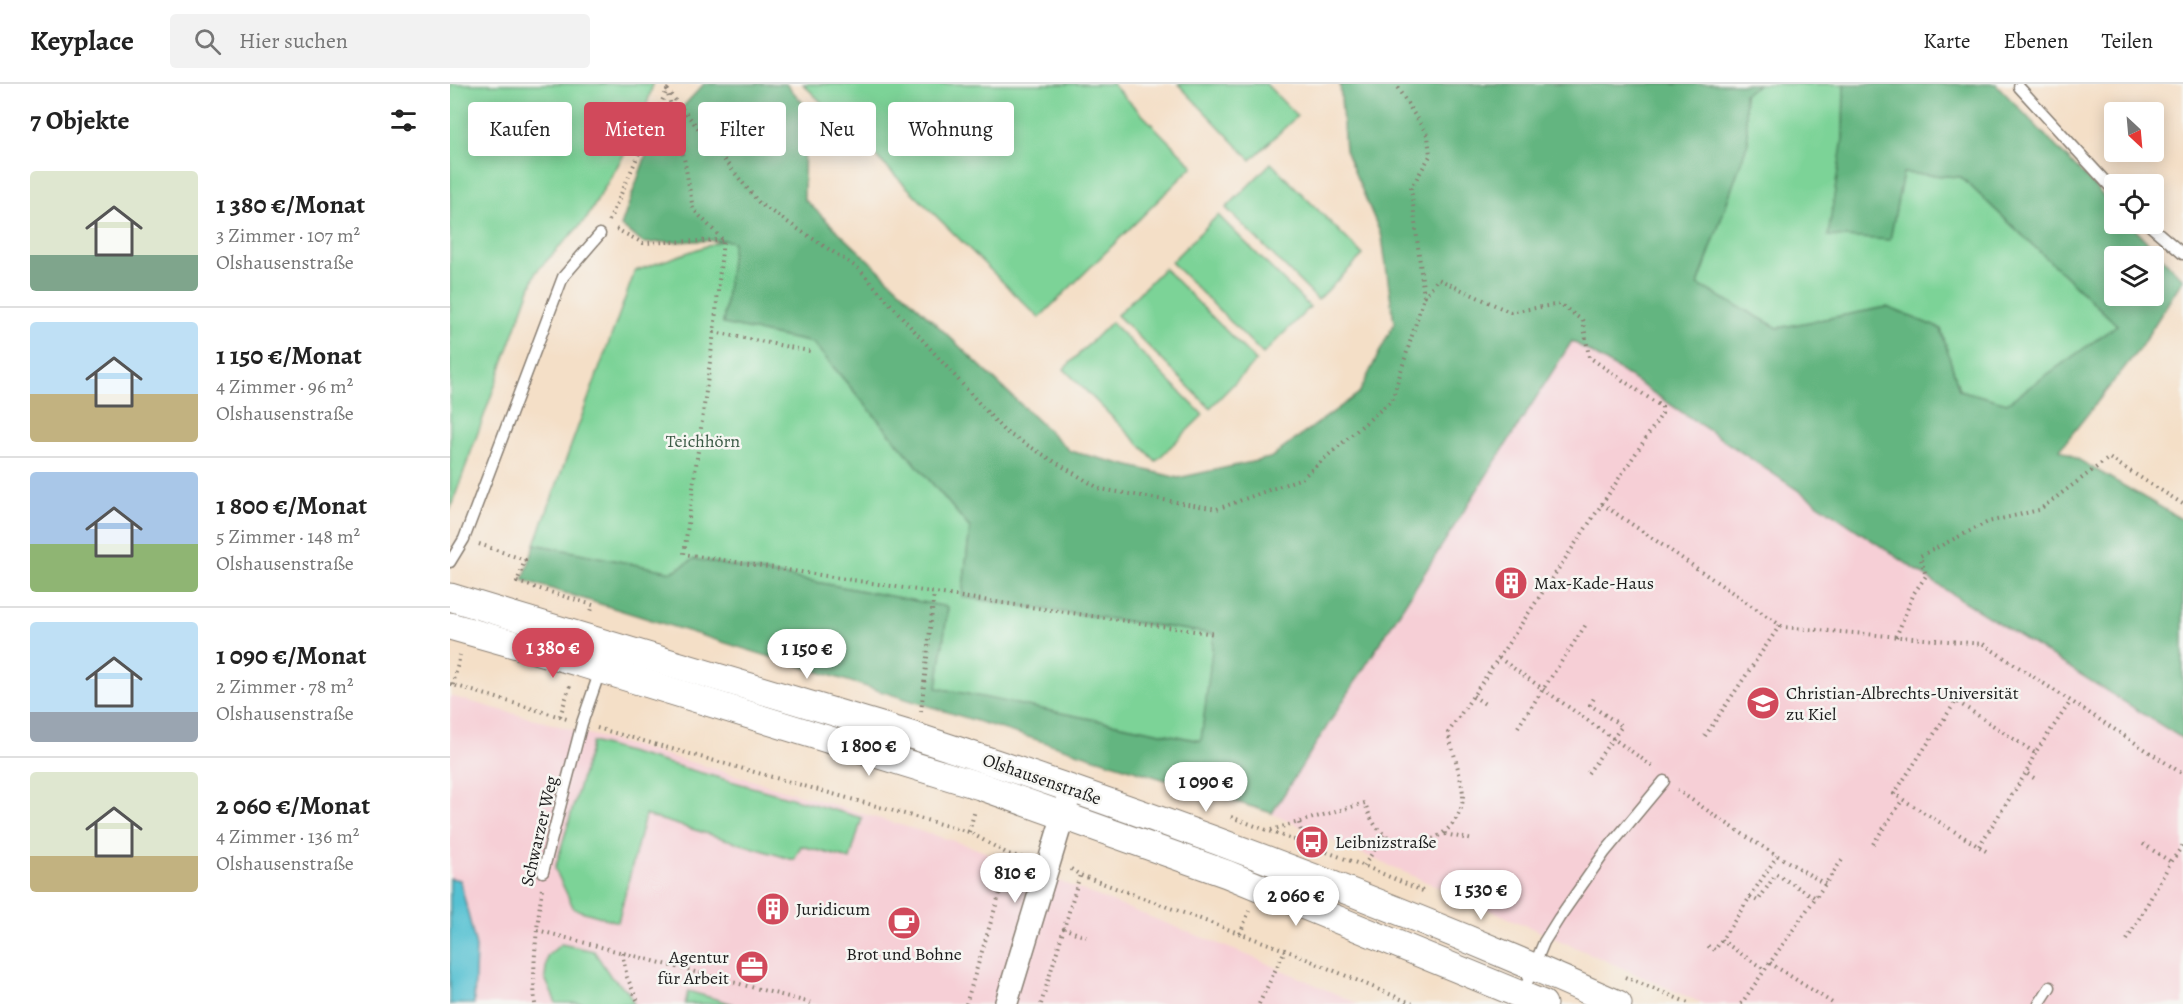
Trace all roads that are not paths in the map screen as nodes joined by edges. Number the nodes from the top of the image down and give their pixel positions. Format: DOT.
graph roads {
  1 [pos="2019,87"];
  2 [pos="2104,180"];
  3 [pos="600,234"];
  4 [pos="2160,234"];
  5 [pos="2183,254"];
  6 [pos="450,562"];
  7 [pos="450,597"];
  8 [pos="458,629"];
  9 [pos="601,670"];
  10 [pos="1664,781"];
  11 [pos="1067,802"];
  12 [pos="543,872"];
  13 [pos="1533,966"];
  14 [pos="2050,987"];
  15 [pos="1533,1000"];
  16 [pos="1006,1004"];
  17 [pos="1618,1004"];
  18 [pos="2039,1004"];
  1 -- 2 [label="lane"];
  3 -- 6 [label="lane"];
  4 -- 5 [label="lane"];
  7 -- 11 [label="street, Olshausenstraße"];
  8 -- 9 [label="street, Olshausenstraße"];
  9 -- 11 [label="street, Olshausenstraße"];
  9 -- 12 [label="lane, Schwarzer Weg"];
  10 -- 13 [label="lane"];
  11 -- 13 [label="street, Olshausenstraße"];
  11 -- 15 [label="street, Olshausenstraße"];
  11 -- 16 [label="street"];
  13 -- 15 [label="lane"];
  13 -- 17 [label="street, Olshausenstraße"];
  14 -- 18 [label="lane"];
}
